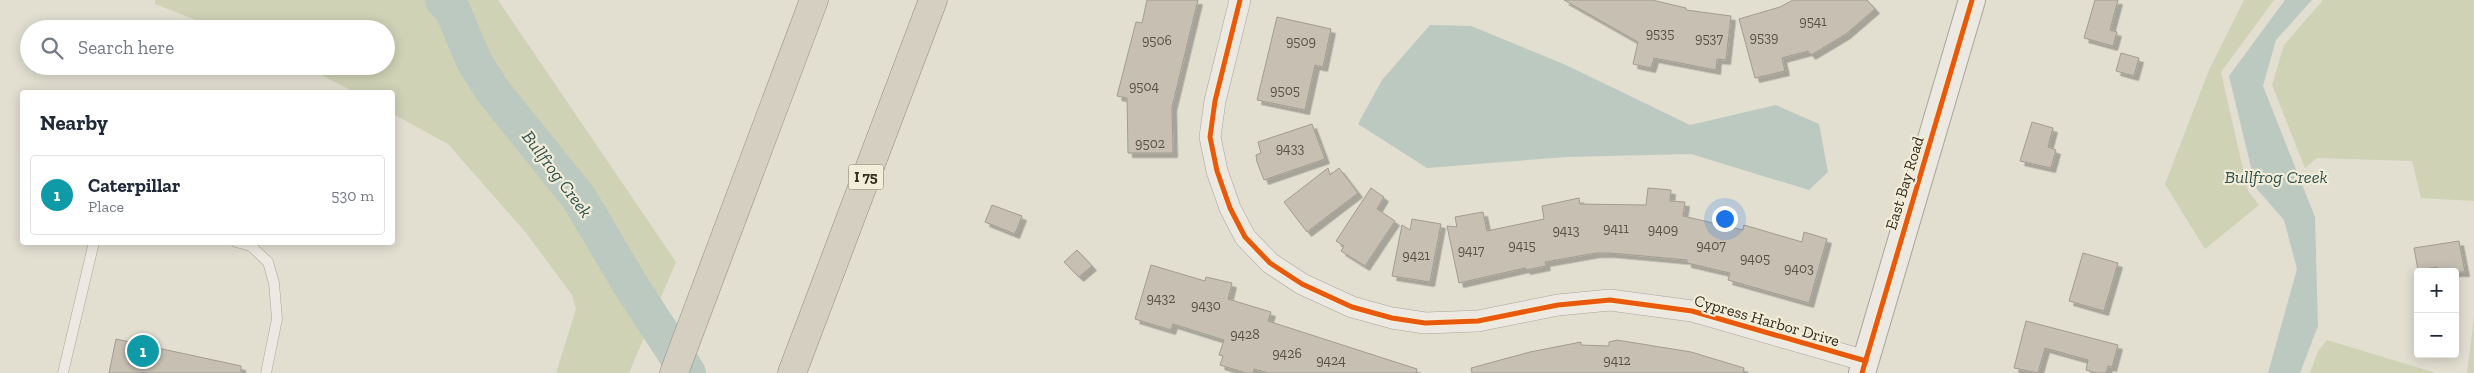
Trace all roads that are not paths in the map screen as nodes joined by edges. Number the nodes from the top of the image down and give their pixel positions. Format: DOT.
graph roads {
  1 [pos="814,0"];
  2 [pos="933,0"];
  3 [pos="1240,0"];
  4 [pos="1972,0"];
  5 [pos="93,245"];
  6 [pos="247,245"];
  7 [pos="796,363"];
  8 [pos="1864,367"];
  9 [pos="63,373"];
  10 [pos="266,373"];
  11 [pos="674,373"];
  1 -- 11 [label="highway"];
  2 -- 7 [label="highway, I 75"];
  3 -- 8 [label="street, Cypress Harbor Drive"];
  4 -- 8 [label="street, East Bay Road"];
  5 -- 9 [label="lane"];
  6 -- 10 [label="lane"];
}
